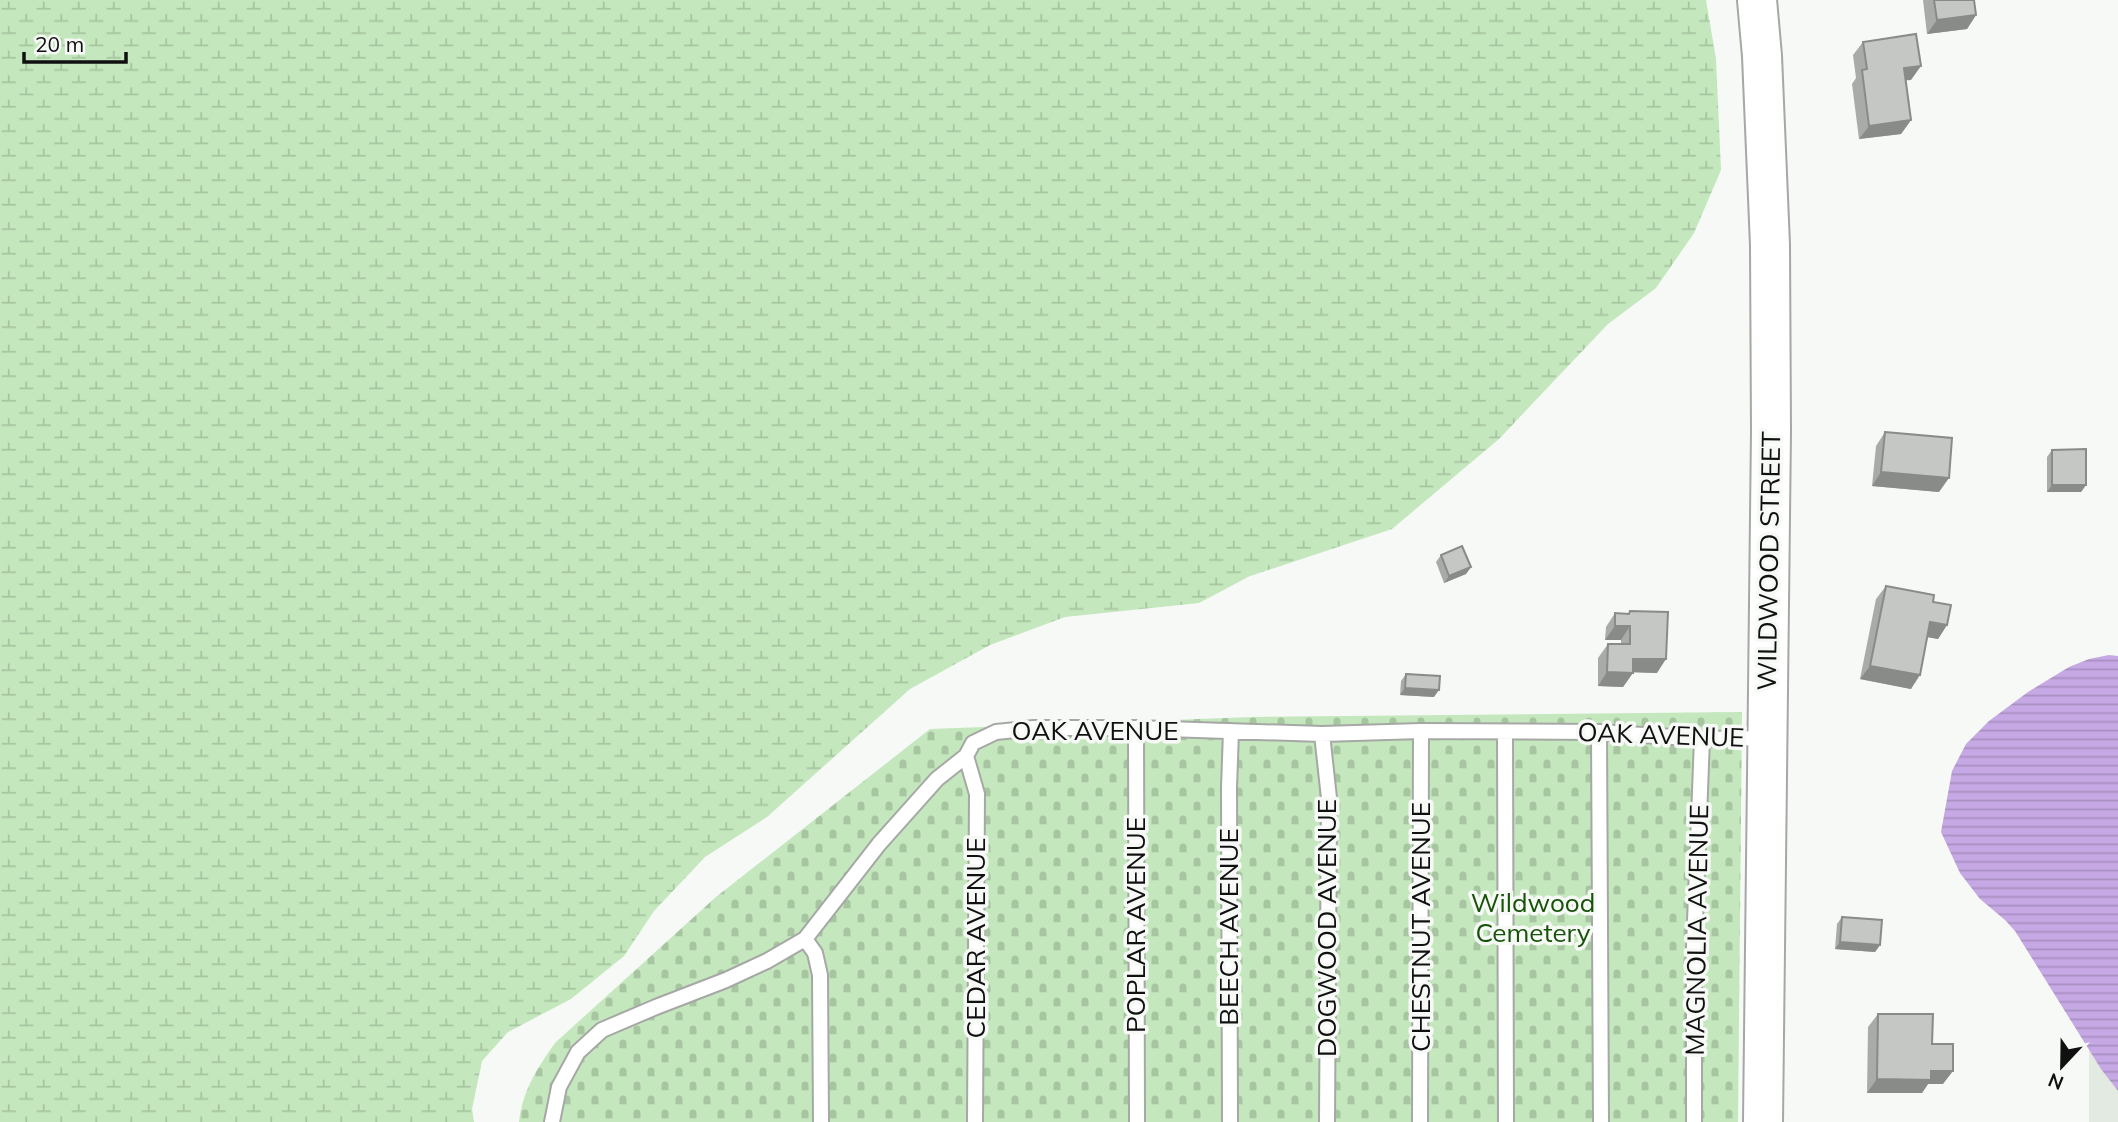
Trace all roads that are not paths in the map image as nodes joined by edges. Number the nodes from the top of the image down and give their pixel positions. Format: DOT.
graph roads {
  1 [pos="1757,0"];
  2 [pos="1136,728"];
  3 [pos="1231,731"];
  4 [pos="1421,731"];
  5 [pos="1504,732"];
  6 [pos="1599,732"];
  7 [pos="1322,734"];
  8 [pos="1767,738"];
  9 [pos="1702,739"];
  10 [pos="966,757"];
  11 [pos="805,939"];
  12 [pos="552,1122"];
  13 [pos="821,1122"];
  14 [pos="975,1122"];
  15 [pos="1137,1122"];
  16 [pos="1230,1122"];
  17 [pos="1327,1122"];
  18 [pos="1420,1122"];
  19 [pos="1506,1122"];
  20 [pos="1601,1122"];
  21 [pos="1694,1122"];
  22 [pos="1763,1122"];
  1 -- 8 [label="street, WILDWOOD STREET"];
  2 -- 3 [label="lane, OAK AVENUE"];
  2 -- 10 [label="lane, OAK AVENUE"];
  2 -- 15 [label="lane, POPLAR AVENUE"];
  3 -- 7 [label="lane, OAK AVENUE"];
  3 -- 16 [label="lane, BEECH AVENUE"];
  4 -- 5 [label="lane, OAK AVENUE"];
  4 -- 7 [label="lane, OAK AVENUE"];
  4 -- 18 [label="lane, CHESTNUT AVENUE"];
  5 -- 6 [label="lane, OAK AVENUE"];
  5 -- 19 [label="lane"];
  6 -- 9 [label="lane, OAK AVENUE"];
  6 -- 20 [label="lane"];
  7 -- 17 [label="lane, DOGWOOD AVENUE"];
  8 -- 9 [label="lane, OAK AVENUE"];
  8 -- 22 [label="street, WILDWOOD STREET"];
  9 -- 21 [label="lane, MAGNOLIA AVENUE"];
  10 -- 11 [label="lane, OAK AVENUE"];
  10 -- 14 [label="lane, CEDAR AVENUE"];
  11 -- 12 [label="lane, OAK AVENUE"];
  11 -- 13 [label="lane"];
}
